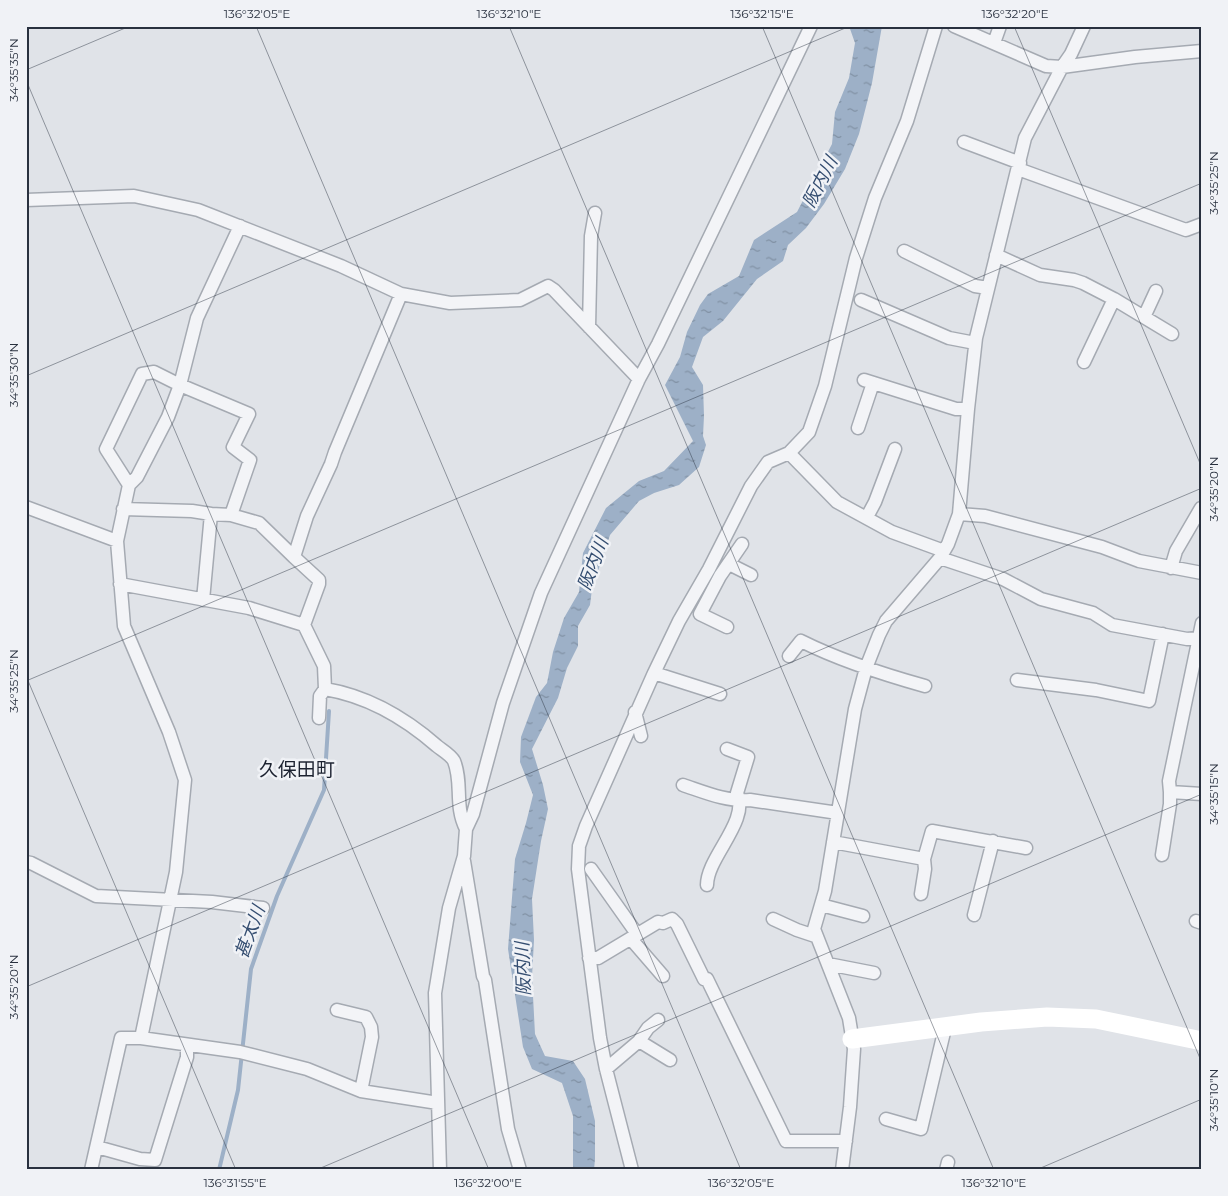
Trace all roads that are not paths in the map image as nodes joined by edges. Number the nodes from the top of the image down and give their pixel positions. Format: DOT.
graph roads {
  1 [pos="811,26"];
  2 [pos="936,26"];
  3 [pos="954,26"];
  4 [pos="1000,26"];
  5 [pos="1084,26"];
  6 [pos="994,44"];
  7 [pos="1202,51"];
  8 [pos="1062,67"];
  9 [pos="964,142"];
  10 [pos="1019,166"];
  11 [pos="26,200"];
  12 [pos="595,214"];
  13 [pos="240,226"];
  14 [pos="1199,229"];
  15 [pos="904,251"];
  16 [pos="996,255"];
  17 [pos="988,288"];
  18 [pos="1156,291"];
  19 [pos="401,294"];
  20 [pos="1114,299"];
  21 [pos="861,300"];
  22 [pos="1144,317"];
  23 [pos="589,327"];
  24 [pos="1172,334"];
  25 [pos="975,343"];
  26 [pos="1084,362"];
  27 [pos="639,379"];
  28 [pos="180,385"];
  29 [pos="968,409"];
  30 [pos="858,428"];
  31 [pos="895,449"];
  32 [pos="789,453"];
  33 [pos="129,485"];
  34 [pos="26,507"];
  35 [pos="1200,508"];
  36 [pos="123,509"];
  37 [pos="211,514"];
  38 [pos="959,514"];
  39 [pos="231,515"];
  40 [pos="867,517"];
  41 [pos="117,541"];
  42 [pos="742,544"];
  43 [pos="942,554"];
  44 [pos="294,557"];
  45 [pos="729,564"];
  46 [pos="1171,568"];
  47 [pos="715,572"];
  48 [pos="1202,573"];
  49 [pos="751,575"];
  50 [pos="120,584"];
  51 [pos="203,600"];
  52 [pos="304,625"];
  53 [pos="727,626"];
  54 [pos="1201,631"];
  55 [pos="1163,634"];
  56 [pos="1199,652"];
  57 [pos="789,656"];
  58 [pos="866,668"];
  59 [pos="654,673"];
  60 [pos="1018,680"];
  61 [pos="925,686"];
  62 [pos="324,689"];
  63 [pos="720,694"];
  64 [pos="636,712"];
  65 [pos="319,718"];
  66 [pos="641,736"];
  67 [pos="727,749"];
  68 [pos="683,784"];
  69 [pos="1170,792"];
  70 [pos="1202,794"];
  71 [pos="741,801"];
  72 [pos="838,813"];
  73 [pos="466,829"];
  74 [pos="993,841"];
  75 [pos="833,842"];
  76 [pos="1026,848"];
  77 [pos="1162,855"];
  78 [pos="464,856"];
  79 [pos="924,859"];
  80 [pos="26,862"];
  81 [pos="591,869"];
  82 [pos="707,885"];
  83 [pos="921,894"];
  84 [pos="170,899"];
  85 [pos="821,905"];
  86 [pos="263,908"];
  87 [pos="449,908"];
  88 [pos="472,911"];
  89 [pos="974,915"];
  90 [pos="863,916"];
  91 [pos="773,919"];
  92 [pos="815,936"];
  93 [pos="634,937"];
  94 [pos="589,958"];
  95 [pos="828,964"];
  96 [pos="874,973"];
  97 [pos="663,976"];
  98 [pos="337,1010"];
  99 [pos="658,1020"];
  100 [pos="945,1028"];
  101 [pos="141,1038"];
  102 [pos="852,1039"];
  103 [pos="638,1041"];
  104 [pos="1202,1041"];
  105 [pos="187,1045"];
  106 [pos="670,1060"];
  107 [pos="606,1070"];
  108 [pos="360,1091"];
  109 [pos="438,1103"];
  110 [pos="886,1119"];
  111 [pos="846,1141"];
  112 [pos="97,1147"];
  113 [pos="91,1170"];
  114 [pos="440,1170"];
  115 [pos="520,1170"];
  116 [pos="632,1170"];
  117 [pos="842,1170"];
  1 -- 27 [label="street"];
  2 -- 32 [label="street"];
  3 -- 6 [label="street"];
  4 -- 6 [label="street"];
  5 -- 8 [label="street"];
  6 -- 8 [label="street"];
  7 -- 8 [label="street"];
  8 -- 10 [label="street"];
  9 -- 10 [label="street"];
  10 -- 14 [label="street"];
  10 -- 16 [label="street"];
  11 -- 13 [label="street"];
  12 -- 23 [label="street"];
  13 -- 19 [label="street"];
  13 -- 28 [label="street"];
  15 -- 17 [label="street"];
  16 -- 17 [label="street"];
  16 -- 20 [label="street"];
  17 -- 25 [label="street"];
  18 -- 22 [label="street"];
  19 -- 23 [label="street"];
  19 -- 44 [label="street"];
  20 -- 22 [label="street"];
  20 -- 26 [label="street"];
  21 -- 25 [label="street"];
  22 -- 24 [label="street"];
  23 -- 27 [label="street"];
  25 -- 29 [label="street"];
  27 -- 73 [label="street"];
  28 -- 33 [label="street"];
  28 -- 33 [label="street"];
  28 -- 39 [label="street"];
  29 -- 30 [label="street"];
  29 -- 38 [label="street"];
  31 -- 40 [label="street"];
  32 -- 40 [label="street"];
  32 -- 47 [label="street"];
  33 -- 36 [label="street"];
  34 -- 41 [label="street"];
  35 -- 46 [label="street"];
  36 -- 37 [label="street"];
  36 -- 41 [label="street"];
  37 -- 39 [label="street"];
  37 -- 51 [label="street"];
  38 -- 43 [label="street"];
  38 -- 46 [label="street"];
  39 -- 44 [label="street"];
  40 -- 43 [label="street"];
  41 -- 50 [label="street"];
  42 -- 45 [label="street"];
  43 -- 55 [label="street"];
  43 -- 58 [label="street"];
  44 -- 52 [label="street"];
  45 -- 47 [label="street"];
  45 -- 49 [label="street"];
  46 -- 48 [label="street"];
  47 -- 53 [label="street"];
  47 -- 59 [label="street"];
  50 -- 51 [label="street"];
  50 -- 84 [label="street"];
  51 -- 52 [label="street"];
  52 -- 62 [label="street"];
  54 -- 55 [label="street"];
  54 -- 56 [label="street"];
  55 -- 60 [label="street"];
  56 -- 69 [label="street"];
  57 -- 58 [label="street"];
  58 -- 61 [label="street"];
  58 -- 72 [label="street"];
  59 -- 63 [label="street"];
  59 -- 64 [label="street"];
  62 -- 65 [label="street"];
  62 -- 73 [label="street"];
  64 -- 66 [label="street"];
  64 -- 94 [label="street"];
  67 -- 71 [label="street"];
  68 -- 71 [label="street"];
  69 -- 70 [label="street"];
  69 -- 77 [label="street"];
  71 -- 72 [label="street"];
  71 -- 82 [label="street"];
  72 -- 75 [label="street"];
  73 -- 78 [label="street"];
  74 -- 76 [label="street"];
  74 -- 79 [label="street"];
  74 -- 89 [label="street"];
  75 -- 79 [label="street"];
  75 -- 85 [label="street"];
  78 -- 87 [label="street"];
  78 -- 88 [label="street"];
  79 -- 83 [label="street"];
  80 -- 84 [label="street"];
  81 -- 93 [label="street"];
  84 -- 86 [label="street"];
  84 -- 101 [label="street"];
  85 -- 90 [label="street"];
  85 -- 92 [label="street"];
  87 -- 88 [label="street"];
  87 -- 109 [label="street"];
  88 -- 115 [label="street"];
  91 -- 92 [label="street"];
  92 -- 95 [label="street"];
  93 -- 94 [label="street"];
  93 -- 97 [label="street"];
  93 -- 111 [label="street"];
  94 -- 107 [label="street"];
  95 -- 96 [label="street"];
  95 -- 102 [label="street"];
  98 -- 108 [label="street"];
  99 -- 103 [label="street"];
  100 -- 102 [label="street"];
  100 -- 104 [label="street"];
  100 -- 110 [label="street"];
  101 -- 105 [label="street"];
  101 -- 112 [label="street"];
  102 -- 111 [label="street"];
  103 -- 106 [label="street"];
  103 -- 107 [label="street"];
  105 -- 108 [label="street"];
  105 -- 112 [label="street"];
  107 -- 116 [label="street"];
  108 -- 109 [label="street"];
  109 -- 114 [label="street"];
  111 -- 117 [label="street"];
  112 -- 113 [label="street"];
}
